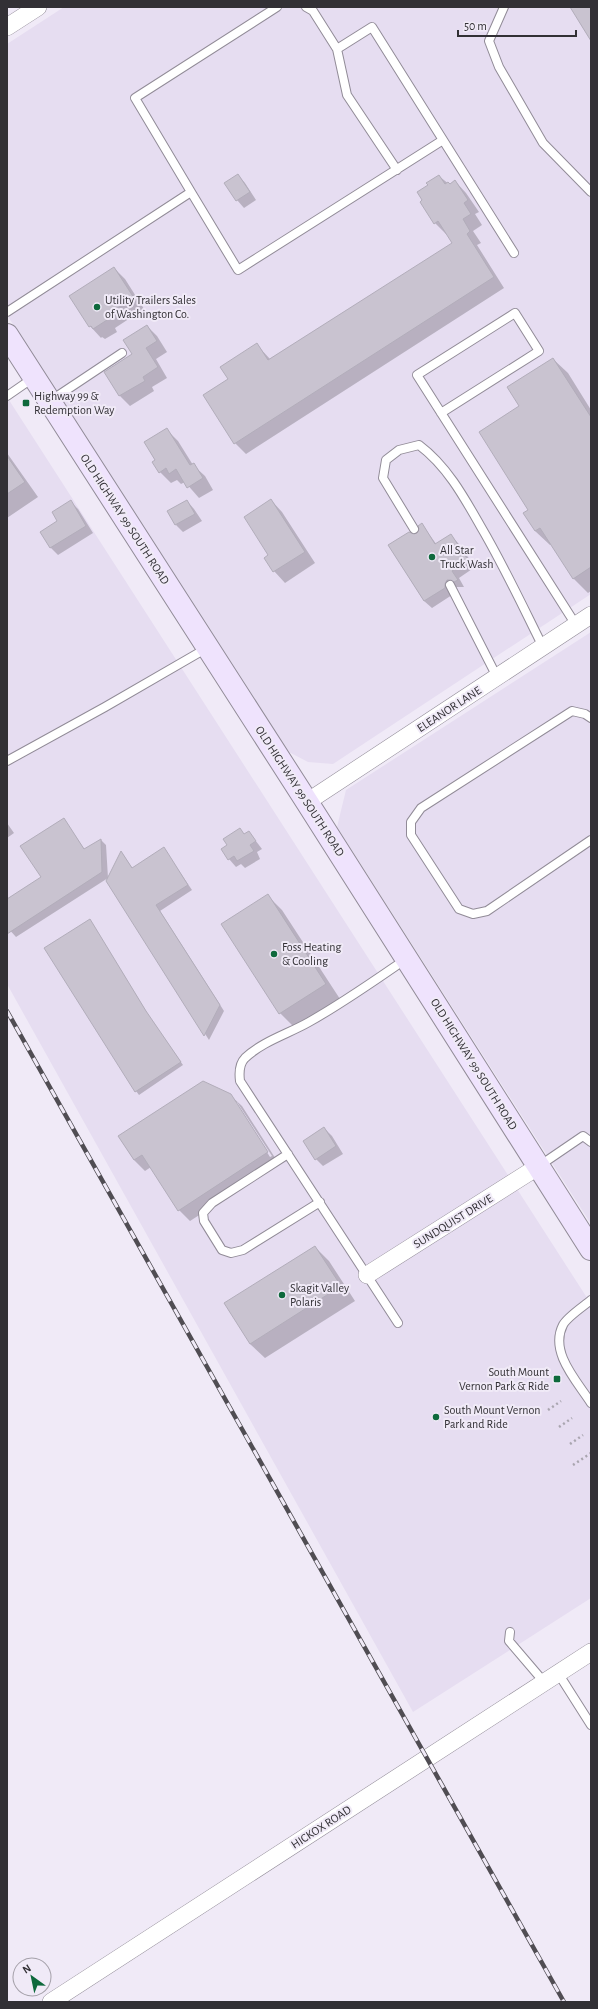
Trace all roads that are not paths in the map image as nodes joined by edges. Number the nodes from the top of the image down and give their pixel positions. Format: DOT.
graph roads {
  1 [pos="38,7"];
  2 [pos="277,7"];
  3 [pos="306,7"];
  4 [pos="504,7"];
  5 [pos="7,27"];
  6 [pos="337,49"];
  7 [pos="443,140"];
  8 [pos="397,170"];
  9 [pos="191,192"];
  10 [pos="591,192"];
  11 [pos="514,252"];
  12 [pos="7,312"];
  13 [pos="7,334"];
  14 [pos="122,353"];
  15 [pos="34,377"];
  16 [pos="7,396"];
  17 [pos="50,401"];
  18 [pos="441,413"];
  19 [pos="414,529"];
  20 [pos="450,585"];
  21 [pos="591,615"];
  22 [pos="576,626"];
  23 [pos="208,647"];
  24 [pos="543,647"];
  25 [pos="498,677"];
  26 [pos="591,718"];
  27 [pos="7,761"];
  28 [pos="307,802"];
  29 [pos="591,840"];
  30 [pos="407,958"];
  31 [pos="591,1142"];
  32 [pos="288,1154"];
  33 [pos="539,1166"];
  34 [pos="320,1202"];
  35 [pos="591,1249"];
  36 [pos="367,1275"];
  37 [pos="591,1300"];
  38 [pos="398,1323"];
  39 [pos="591,1403"];
  40 [pos="510,1632"];
  41 [pos="591,1652"];
  42 [pos="551,1678"];
  43 [pos="591,1725"];
  44 [pos="50,2002"];
  1 -- 5 [label="street"];
  2 -- 9 [label="lane"];
  3 -- 6 [label="lane"];
  4 -- 10 [label="lane"];
  6 -- 7 [label="lane"];
  6 -- 8 [label="lane"];
  7 -- 8 [label="lane"];
  7 -- 11 [label="lane"];
  8 -- 9 [label="lane"];
  9 -- 12 [label="lane"];
  13 -- 15 [label="street, OLD HIGHWAY 99 SOUTH ROAD"];
  14 -- 17 [label="lane"];
  15 -- 16 [label="lane"];
  15 -- 17 [label="street, OLD HIGHWAY 99 SOUTH ROAD"];
  17 -- 23 [label="street, OLD HIGHWAY 99 SOUTH ROAD"];
  18 -- 18 [label="lane"];
  18 -- 22 [label="lane"];
  19 -- 24 [label="lane"];
  20 -- 25 [label="lane"];
  21 -- 22 [label="street, ELEANOR LANE"];
  22 -- 24 [label="street, ELEANOR LANE"];
  23 -- 27 [label="lane"];
  23 -- 28 [label="street, OLD HIGHWAY 99 SOUTH ROAD"];
  24 -- 25 [label="street, ELEANOR LANE"];
  25 -- 28 [label="street, ELEANOR LANE"];
  26 -- 29 [label="lane"];
  28 -- 30 [label="street, OLD HIGHWAY 99 SOUTH ROAD"];
  30 -- 32 [label="lane"];
  30 -- 33 [label="street, OLD HIGHWAY 99 SOUTH ROAD"];
  31 -- 33 [label="lane"];
  32 -- 34 [label="lane"];
  32 -- 34 [label="lane"];
  33 -- 35 [label="street, OLD HIGHWAY 99 SOUTH ROAD"];
  33 -- 36 [label="street, SUNDQUIST DRIVE"];
  34 -- 36 [label="lane"];
  36 -- 38 [label="lane"];
  37 -- 39 [label="lane"];
  40 -- 42 [label="lane"];
  41 -- 42 [label="street, HICKOX ROAD"];
  42 -- 43 [label="lane"];
  42 -- 44 [label="street, HICKOX ROAD"];
}
